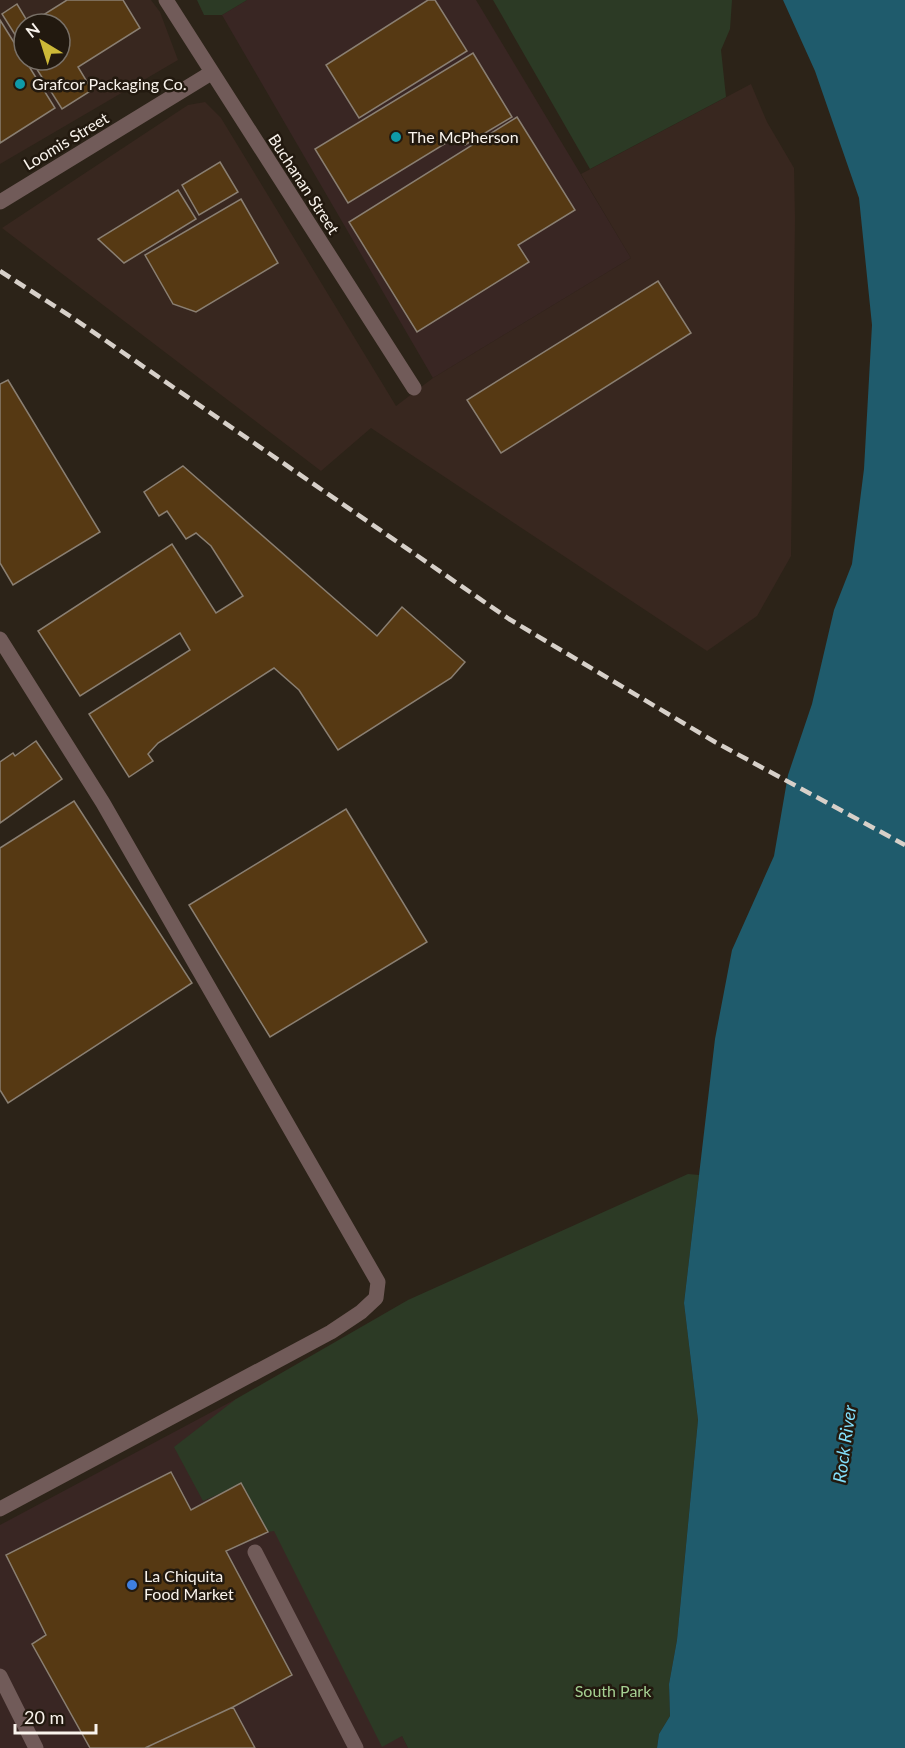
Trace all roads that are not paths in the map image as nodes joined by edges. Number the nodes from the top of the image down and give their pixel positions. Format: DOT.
graph roads {
  1 [pos="166,0"];
  2 [pos="211,73"];
  3 [pos="0,202"];
  4 [pos="414,388"];
  5 [pos="0,639"];
  6 [pos="0,1509"];
  7 [pos="255,1552"];
  8 [pos="0,1676"];
  9 [pos="36,1748"];
  10 [pos="356,1748"];
  1 -- 2 [label="street, Buchanan Street"];
  2 -- 3 [label="street, Loomis Street"];
  2 -- 4 [label="street, Buchanan Street"];
  5 -- 6 [label="street"];
  7 -- 10 [label="street"];
  8 -- 9 [label="street"];
}
